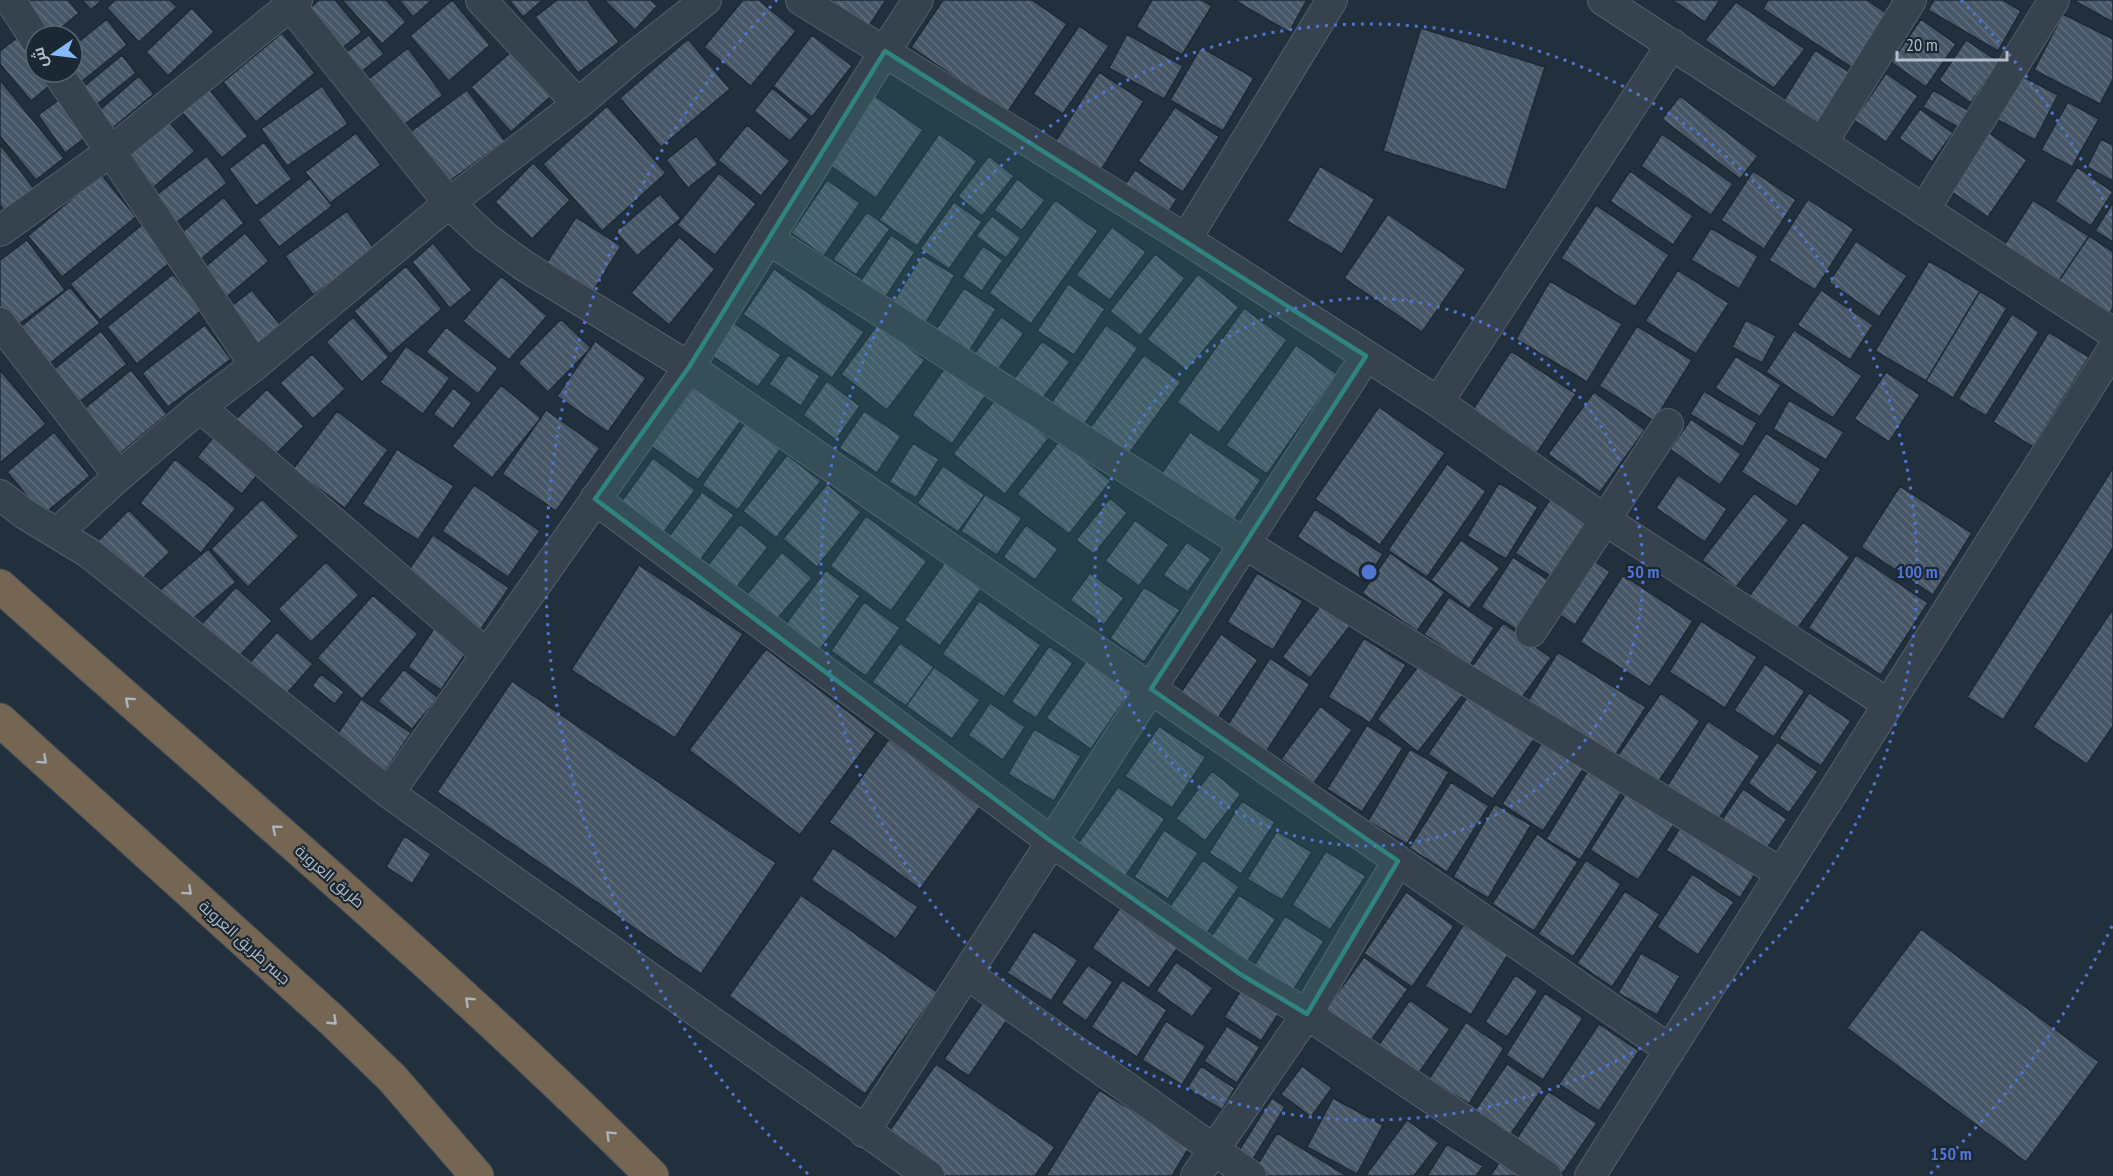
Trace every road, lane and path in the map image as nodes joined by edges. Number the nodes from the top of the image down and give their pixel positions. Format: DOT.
graph roads {
  1 [pos="10,0"];
  2 [pos="481,0"];
  3 [pos="706,0"];
  4 [pos="801,0"];
  5 [pos="918,0"];
  6 [pos="1332,0"];
  7 [pos="1911,0"];
  8 [pos="2054,0"];
  9 [pos="291,2"];
  10 [pos="1611,2"];
  11 [pos="0,14"];
  12 [pos="26,24"];
  13 [pos="1672,44"];
  14 [pos="885,51"];
  15 [pos="65,84"];
  16 [pos="578,104"];
  17 [pos="1822,143"];
  18 [pos="110,152"];
  19 [pos="449,203"];
  20 [pos="1924,210"];
  21 [pos="0,231"];
  22 [pos="768,239"];
  23 [pos="1186,239"];
  24 [pos="0,323"];
  25 [pos="2113,333"];
  26 [pos="2113,349"];
  27 [pos="1366,356"];
  28 [pos="255,365"];
  29 [pos="689,367"];
  30 [pos="1438,402"];
  31 [pos="200,406"];
  32 [pos="1668,424"];
  33 [pos="119,476"];
  34 [pos="0,495"];
  35 [pos="595,499"];
  36 [pos="1605,520"];
  37 [pos="58,532"];
  38 [pos="1245,544"];
  39 [pos="0,586"];
  40 [pos="1531,632"];
  41 [pos="486,654"];
  42 [pos="1151,689"];
  43 [pos="1888,704"];
  44 [pos="0,720"];
  45 [pos="389,793"];
  46 [pos="1052,842"];
  47 [pos="1398,861"];
  48 [pos="1781,873"];
  49 [pos="967,974"];
  50 [pos="1307,1014"];
  51 [pos="1670,1050"];
  52 [pos="864,1132"];
  53 [pos="1214,1148"];
  54 [pos="477,1176"];
  55 [pos="652,1176"];
  56 [pos="929,1176"];
  57 [pos="1196,1176"];
  58 [pos="1251,1176"];
  59 [pos="1546,1176"];
  60 [pos="1590,1176"];
  1 -- 11 [label="street"];
  1 -- 12 [label="street"];
  2 -- 16 [label="street"];
  3 -- 16 [label="street"];
  4 -- 14 [label="street"];
  5 -- 14 [label="street"];
  6 -- 23 [label="street"];
  7 -- 17 [label="street"];
  8 -- 20 [label="street"];
  9 -- 18 [label="street"];
  9 -- 19 [label="street"];
  10 -- 13 [label="street"];
  13 -- 17 [label="street"];
  13 -- 30 [label="street"];
  14 -- 22 [label="street"];
  14 -- 23 [label="street"];
  15 -- 18 [label="street"];
  16 -- 19 [label="street"];
  17 -- 20 [label="street"];
  18 -- 21 [label="street"];
  18 -- 28 [label="street"];
  19 -- 28 [label="street"];
  19 -- 29 [label="street"];
  20 -- 25 [label="street"];
  22 -- 29 [label="street"];
  22 -- 38 [label="street"];
  23 -- 27 [label="street"];
  24 -- 33 [label="street"];
  26 -- 43 [label="street"];
  27 -- 30 [label="street"];
  27 -- 38 [label="street"];
  28 -- 31 [label="street"];
  29 -- 35 [label="street"];
  29 -- 42 [label="street"];
  30 -- 36 [label="street"];
  31 -- 33 [label="street"];
  31 -- 41 [label="street"];
  32 -- 36 [label="street"];
  33 -- 37 [label="street"];
  34 -- 37 [label="street"];
  35 -- 41 [label="street"];
  35 -- 46 [label="street"];
  36 -- 40 [label="street"];
  36 -- 43 [label="street"];
  37 -- 45 [label="street"];
  38 -- 42 [label="street"];
  38 -- 48 [label="street"];
  55 -- 39 [label="highway, طريق العروبة, one-way"];
  41 -- 45 [label="street"];
  42 -- 46 [label="street"];
  42 -- 47 [label="street"];
  43 -- 48 [label="street"];
  44 -- 54 [label="highway, جسر طريق العروبة, one-way"];
  45 -- 52 [label="street"];
  46 -- 49 [label="street"];
  46 -- 50 [label="street"];
  47 -- 50 [label="street"];
  47 -- 51 [label="street"];
  48 -- 51 [label="street"];
  49 -- 52 [label="street"];
  49 -- 53 [label="street"];
  50 -- 53 [label="street"];
  50 -- 59 [label="street"];
  51 -- 60 [label="street"];
  52 -- 56 [label="street"];
  53 -- 57 [label="street"];
  53 -- 58 [label="street"];
}
